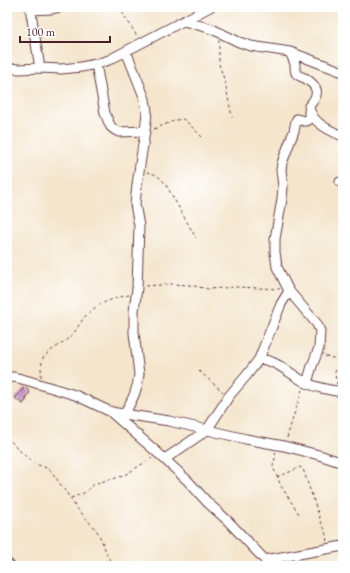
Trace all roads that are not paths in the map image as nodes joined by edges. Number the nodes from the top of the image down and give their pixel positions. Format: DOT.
graph roads {
  1 [pos="60,7"];
  2 [pos="188,7"];
  3 [pos="210,7"];
  4 [pos="30,8"];
  5 [pos="192,16"];
  6 [pos="184,21"];
  7 [pos="126,51"];
  8 [pos="290,52"];
  9 [pos="96,64"];
  10 [pos="7,68"];
  11 [pos="40,68"];
  12 [pos="343,72"];
  13 [pos="309,111"];
  14 [pos="145,131"];
  15 [pos="343,136"];
  16 [pos="289,290"];
  17 [pos="259,359"];
  18 [pos="7,378"];
  19 [pos="306,383"];
  20 [pos="341,391"];
  21 [pos="109,411"];
  22 [pos="124,415"];
  23 [pos="207,430"];
  24 [pos="162,456"];
  25 [pos="343,463"];
  26 [pos="343,546"];
  27 [pos="7,563"];
  28 [pos="266,563"];
  29 [pos="10,566"];
  1 -- 4 [label="street"];
  2 -- 5 [label="street"];
  3 -- 5 [label="street"];
  4 -- 11 [label="street"];
  5 -- 6 [label="street"];
  6 -- 7 [label="street"];
  6 -- 8 [label="street"];
  7 -- 9 [label="street"];
  7 -- 14 [label="street"];
  8 -- 12 [label="street"];
  8 -- 13 [label="street"];
  9 -- 11 [label="street"];
  9 -- 14 [label="street"];
  10 -- 11 [label="street"];
  13 -- 15 [label="street"];
  13 -- 16 [label="street"];
  14 -- 22 [label="street"];
  16 -- 17 [label="street"];
  16 -- 19 [label="street"];
  17 -- 19 [label="street"];
  17 -- 23 [label="street"];
  18 -- 21 [label="street"];
  19 -- 20 [label="street"];
  21 -- 22 [label="street"];
  21 -- 24 [label="street"];
  22 -- 23 [label="street"];
  23 -- 24 [label="street"];
  23 -- 25 [label="street"];
  24 -- 28 [label="street"];
  26 -- 28 [label="street"];
  27 -- 29 [label="street"];
}
